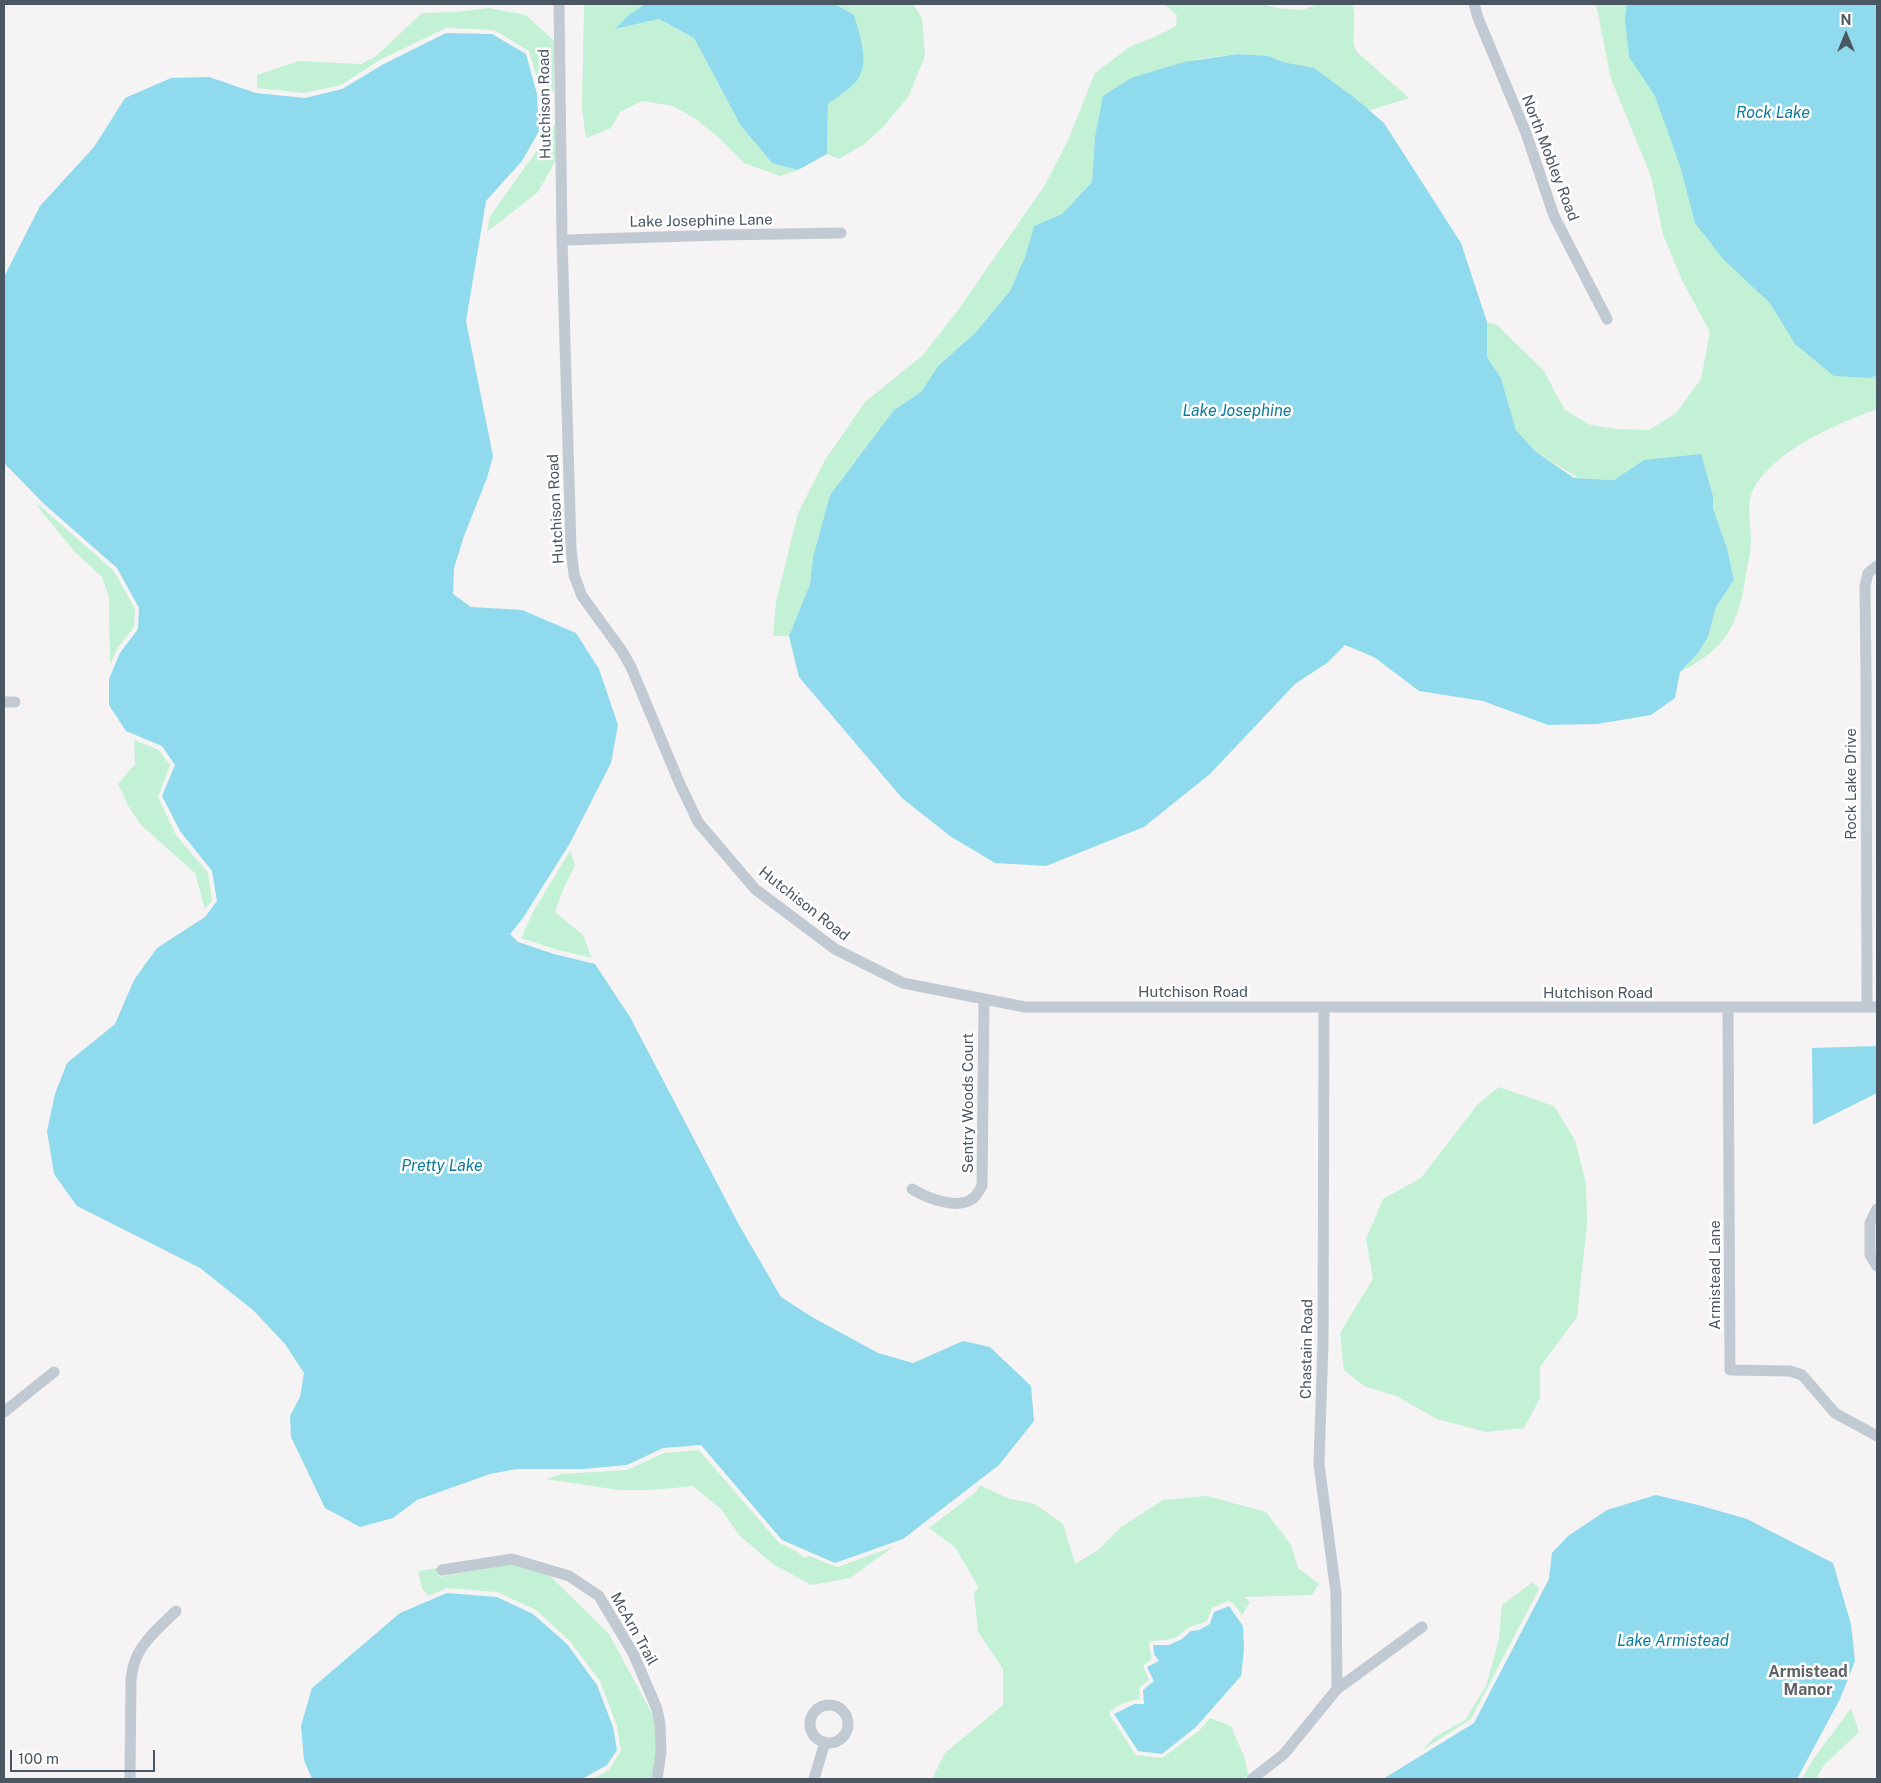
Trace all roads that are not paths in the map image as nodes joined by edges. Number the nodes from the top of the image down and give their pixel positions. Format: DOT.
graph roads {
  1 [pos="559,4"];
  2 [pos="1474,4"];
  3 [pos="841,233"];
  4 [pos="562,239"];
  5 [pos="1607,318"];
  6 [pos="1877,566"];
  7 [pos="984,1000"];
  8 [pos="1872,1007"];
  9 [pos="1324,1008"];
  10 [pos="1728,1008"];
  11 [pos="912,1189"];
  12 [pos="1877,1209"];
  13 [pos="1877,1266"];
  14 [pos="54,1372"];
  15 [pos="4,1412"];
  16 [pos="1877,1436"];
  17 [pos="442,1570"];
  18 [pos="176,1611"];
  19 [pos="1422,1627"];
  20 [pos="1337,1689"];
  21 [pos="825,1742"];
  22 [pos="130,1779"];
  23 [pos="657,1779"];
  24 [pos="814,1779"];
  25 [pos="1252,1779"];
  1 -- 4 [label="street, Hutchison Road"];
  2 -- 5 [label="street, North Mobley Road"];
  3 -- 4 [label="street, Lake Josephine Lane"];
  4 -- 7 [label="street, Hutchison Road"];
  6 -- 8 [label="street, Rock Lake Drive"];
  7 -- 9 [label="street, Hutchison Road"];
  7 -- 11 [label="street, Sentry Woods Court"];
  8 -- 10 [label="street, Hutchison Road"];
  9 -- 10 [label="street, Hutchison Road"];
  9 -- 20 [label="street, Chastain Road"];
  10 -- 16 [label="street, Armistead Lane"];
  12 -- 13 [label="street"];
  14 -- 15 [label="street"];
  17 -- 23 [label="street, McArn Trail"];
  18 -- 22 [label="street"];
  19 -- 20 [label="street"];
  20 -- 25 [label="street"];
  21 -- 24 [label="street"];
}
